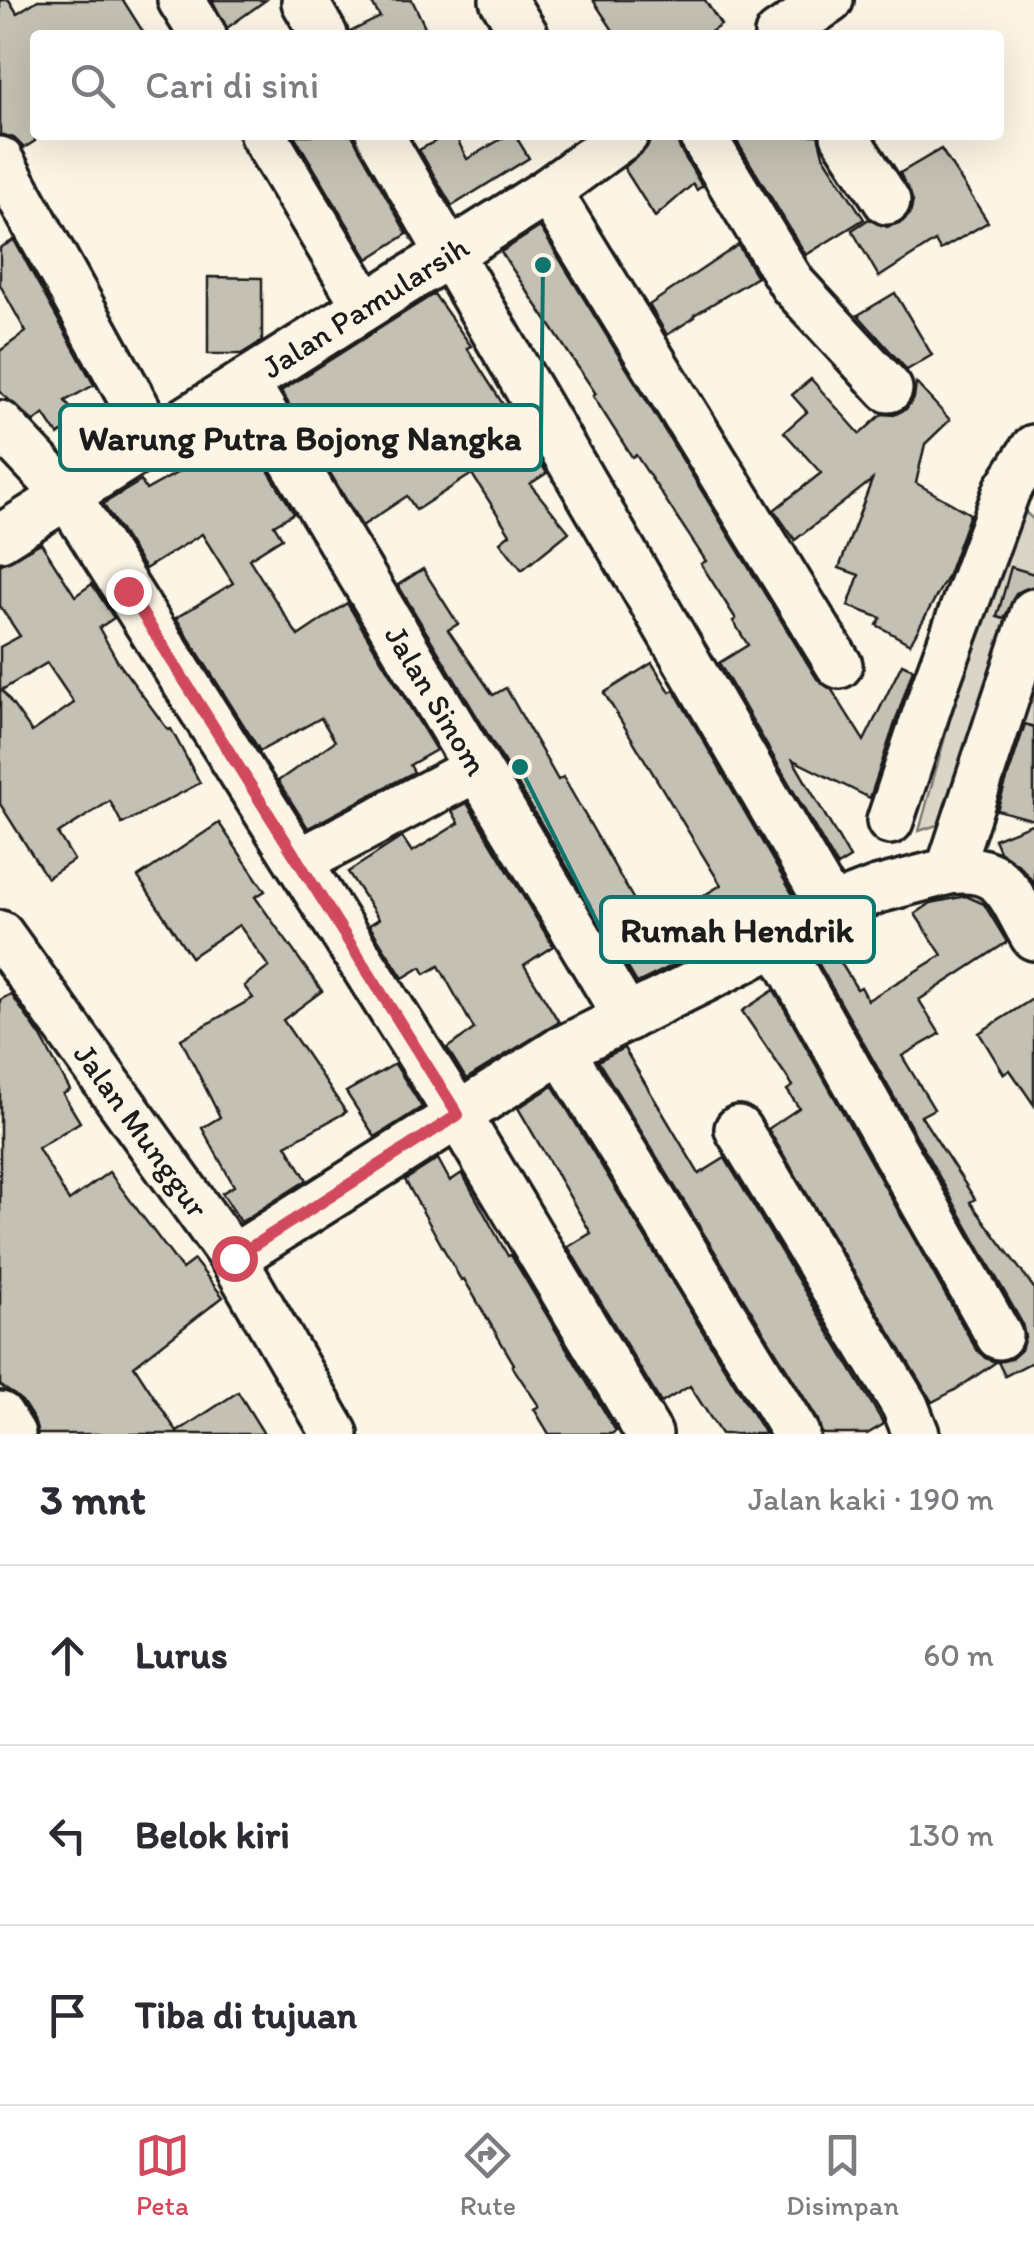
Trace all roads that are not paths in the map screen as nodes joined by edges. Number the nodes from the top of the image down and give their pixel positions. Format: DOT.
graph roads {
  1 [pos="182,0"];
  2 [pos="503,0"];
  3 [pos="830,0"];
  4 [pos="199,30"];
  5 [pos="523,30"];
  6 [pos="785,30"];
  7 [pos="266,140"];
  8 [pos="383,140"];
  9 [pos="705,140"];
  10 [pos="847,140"];
  11 [pos="605,141"];
  12 [pos="0,160"];
  13 [pos="548,191"];
  14 [pos="887,200"];
  15 [pos="447,253"];
  16 [pos="365,305"];
  17 [pos="246,383"];
  18 [pos="889,389"];
  19 [pos="0,424"];
  20 [pos="154,439"];
  21 [pos="1034,448"];
  22 [pos="67,495"];
  23 [pos="1021,502"];
  24 [pos="0,538"];
  25 [pos="1034,612"];
  26 [pos="839,664"];
  27 [pos="1018,716"];
  28 [pos="476,769"];
  29 [pos="890,822"];
  30 [pos="299,862"];
  31 [pos="950,872"];
  32 [pos="831,908"];
  33 [pos="1034,937"];
  34 [pos="777,943"];
  35 [pos="8,961"];
  36 [pos="627,1018"];
  37 [pos="561,1050"];
  38 [pos="458,1115"];
  39 [pos="738,1130"];
  40 [pos="234,1258"];
  41 [pos="999,1336"];
  42 [pos="0,1415"];
  43 [pos="12,1434"];
  44 [pos="335,1434"];
  45 [pos="649,1434"];
  46 [pos="796,1434"];
  47 [pos="916,1434"];
  1 -- 4 [label="street"];
  2 -- 5 [label="street"];
  3 -- 6 [label="street"];
  7 -- 16 [label="street"];
  8 -- 15 [label="street"];
  9 -- 18 [label="street"];
  10 -- 14 [label="street"];
  11 -- 13 [label="street, Jalan Pamularsih"];
  12 -- 20 [label="street"];
  13 -- 15 [label="street, Jalan Pamularsih"];
  13 -- 26 [label="street"];
  15 -- 16 [label="street, Jalan Pamularsih"];
  15 -- 32 [label="street"];
  16 -- 17 [label="street, Jalan Pamularsih"];
  17 -- 20 [label="street, Jalan Pamularsih"];
  17 -- 28 [label="street, Jalan Sinom"];
  19 -- 22 [label="street"];
  20 -- 22 [label="street, Jalan Pamularsih"];
  21 -- 23 [label="street"];
  22 -- 24 [label="street, Jalan Pamularsih"];
  22 -- 30 [label="street"];
  23 -- 29 [label="street"];
  25 -- 27 [label="street"];
  27 -- 31 [label="street"];
  28 -- 30 [label="street"];
  28 -- 36 [label="street, Jalan Sinom"];
  30 -- 38 [label="street"];
  31 -- 32 [label="street"];
  31 -- 33 [label="street"];
  32 -- 34 [label="street"];
  34 -- 36 [label="street"];
  34 -- 41 [label="street"];
  35 -- 40 [label="street, Jalan Munggur"];
  36 -- 37 [label="street"];
  37 -- 38 [label="street"];
  37 -- 46 [label="street"];
  38 -- 40 [label="street"];
  38 -- 45 [label="street"];
  39 -- 47 [label="street"];
  40 -- 44 [label="street, Jalan Munggur"];
  42 -- 43 [label="street"];
}
